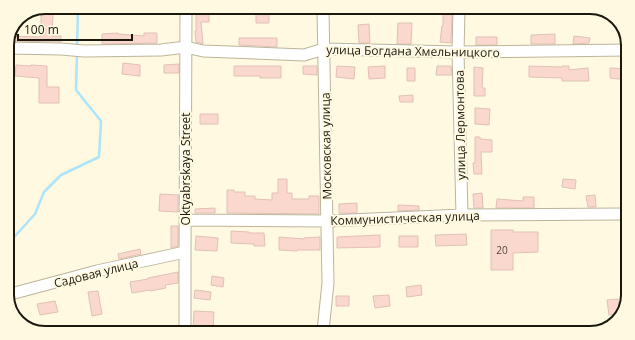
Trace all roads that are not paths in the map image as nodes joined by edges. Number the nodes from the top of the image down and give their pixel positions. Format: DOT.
graph roads {
  1 [pos="186,14"];
  2 [pos="323,14"];
  3 [pos="459,14"];
  4 [pos="186,47"];
  5 [pos="14,48"];
  6 [pos="324,49"];
  7 [pos="621,50"];
  8 [pos="458,52"];
  9 [pos="621,214"];
  10 [pos="462,215"];
  11 [pos="185,220"];
  12 [pos="327,221"];
  13 [pos="185,252"];
  14 [pos="14,293"];
  15 [pos="185,326"];
  16 [pos="323,326"];
  1 -- 4 [label="street, Oktyabrskaya Street"];
  2 -- 6 [label="street, Московская улица"];
  3 -- 8 [label="street, улица Лермонтова"];
  4 -- 5 [label="street, улица Богдана Хмельницкого"];
  4 -- 6 [label="street, улица Богдана Хмельницкого"];
  4 -- 11 [label="street, Oktyabrskaya Street"];
  6 -- 8 [label="street, улица Богдана Хмельницкого"];
  6 -- 12 [label="street, Московская улица"];
  7 -- 8 [label="street, улица Богдана Хмельницкого"];
  8 -- 10 [label="street, улица Лермонтова"];
  9 -- 10 [label="street, Коммунистическая улица"];
  10 -- 12 [label="street, Коммунистическая улица"];
  11 -- 12 [label="street, Коммунистическая улица"];
  11 -- 13 [label="street, Oktyabrskaya Street"];
  12 -- 16 [label="street, Московская улица"];
  13 -- 14 [label="street, Садовая улица"];
  13 -- 15 [label="street, Oktyabrskaya Street"];
}
